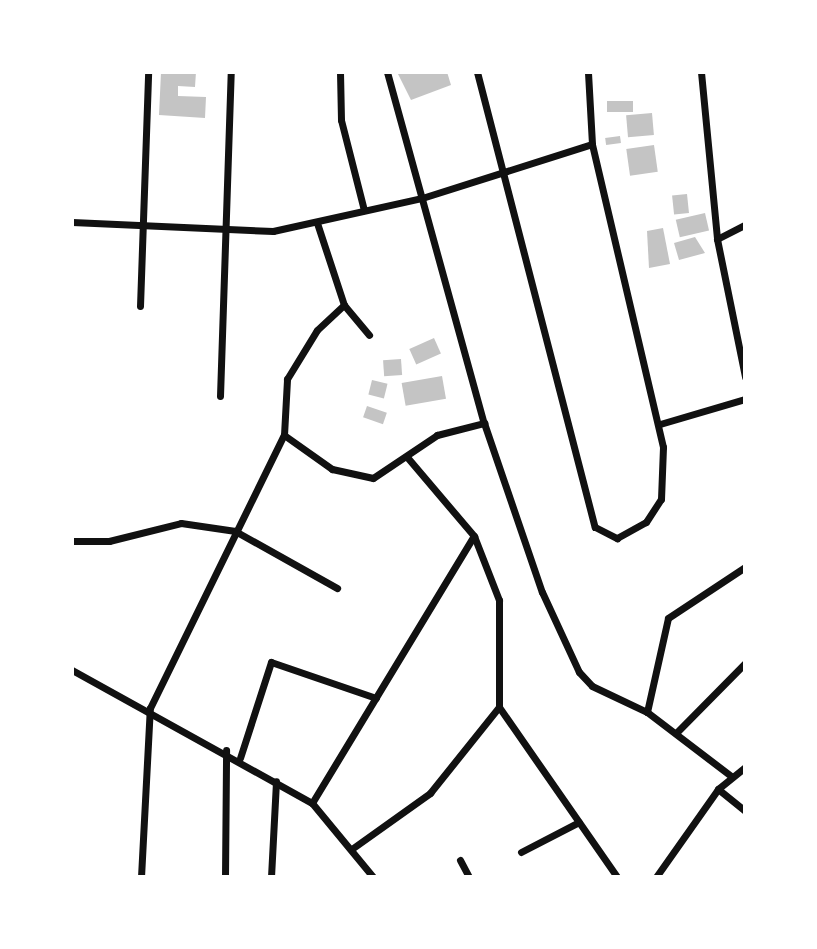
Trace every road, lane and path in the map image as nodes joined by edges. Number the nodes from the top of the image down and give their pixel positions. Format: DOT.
graph roads {
  1 [pos="148,72"];
  2 [pos="231,72"];
  3 [pos="340,72"];
  4 [pos="387,72"];
  5 [pos="477,72"];
  6 [pos="588,72"];
  7 [pos="701,72"];
  8 [pos="592,144"];
  9 [pos="504,172"];
  10 [pos="422,198"];
  11 [pos="364,210"];
  12 [pos="72,222"];
  13 [pos="317,223"];
  14 [pos="143,224"];
  15 [pos="745,225"];
  16 [pos="225,230"];
  17 [pos="717,239"];
  18 [pos="344,305"];
  19 [pos="140,306"];
  20 [pos="369,335"];
  21 [pos="745,377"];
  22 [pos="220,396"];
  23 [pos="745,399"];
  24 [pos="484,423"];
  25 [pos="660,424"];
  26 [pos="284,435"];
  27 [pos="407,457"];
  28 [pos="235,531"];
  29 [pos="474,536"];
  30 [pos="72,541"];
  31 [pos="745,568"];
  32 [pos="337,588"];
  33 [pos="745,663"];
  34 [pos="72,670"];
  35 [pos="376,698"];
  36 [pos="499,707"];
  37 [pos="150,708"];
  38 [pos="647,712"];
  39 [pos="677,732"];
  40 [pos="226,750"];
  41 [pos="240,758"];
  42 [pos="745,767"];
  43 [pos="731,776"];
  44 [pos="276,781"];
  45 [pos="718,789"];
  46 [pos="312,803"];
  47 [pos="745,811"];
  48 [pos="579,822"];
  49 [pos="353,848"];
  50 [pos="521,852"];
  51 [pos="460,860"];
  52 [pos="141,877"];
  53 [pos="225,877"];
  54 [pos="271,877"];
  55 [pos="373,877"];
  56 [pos="469,877"];
  57 [pos="617,877"];
  58 [pos="656,877"];
  1 -- 14 [label="street"];
  2 -- 16 [label="street"];
  3 -- 11 [label="street"];
  4 -- 10 [label="street"];
  5 -- 9 [label="street"];
  6 -- 8 [label="street"];
  7 -- 17 [label="street"];
  8 -- 9 [label="street"];
  8 -- 25 [label="street"];
  9 -- 10 [label="street"];
  9 -- 25 [label="street"];
  10 -- 11 [label="street"];
  10 -- 24 [label="street"];
  11 -- 13 [label="street"];
  12 -- 14 [label="street"];
  13 -- 16 [label="street"];
  13 -- 18 [label="street"];
  14 -- 16 [label="street"];
  14 -- 19 [label="street"];
  15 -- 17 [label="street"];
  16 -- 22 [label="street"];
  17 -- 21 [label="street"];
  18 -- 20 [label="street"];
  18 -- 26 [label="street"];
  23 -- 25 [label="street"];
  24 -- 27 [label="street"];
  24 -- 38 [label="street"];
  26 -- 27 [label="street"];
  26 -- 28 [label="street"];
  27 -- 29 [label="street"];
  28 -- 30 [label="street"];
  28 -- 32 [label="street"];
  28 -- 37 [label="street"];
  29 -- 35 [label="street"];
  29 -- 36 [label="street"];
  31 -- 38 [label="street"];
  33 -- 39 [label="street"];
  34 -- 37 [label="street"];
  35 -- 41 [label="street"];
  35 -- 46 [label="street"];
  36 -- 48 [label="street"];
  36 -- 49 [label="street"];
  37 -- 40 [label="street"];
  37 -- 52 [label="street"];
  38 -- 39 [label="street"];
  39 -- 43 [label="street"];
  40 -- 41 [label="street"];
  40 -- 53 [label="street"];
  41 -- 44 [label="street"];
  42 -- 43 [label="street"];
  43 -- 45 [label="street"];
  44 -- 46 [label="street"];
  44 -- 54 [label="street"];
  45 -- 47 [label="street"];
  45 -- 58 [label="street"];
  46 -- 49 [label="street"];
  48 -- 50 [label="street"];
  48 -- 57 [label="street"];
  49 -- 55 [label="street"];
  51 -- 56 [label="street"];
}
